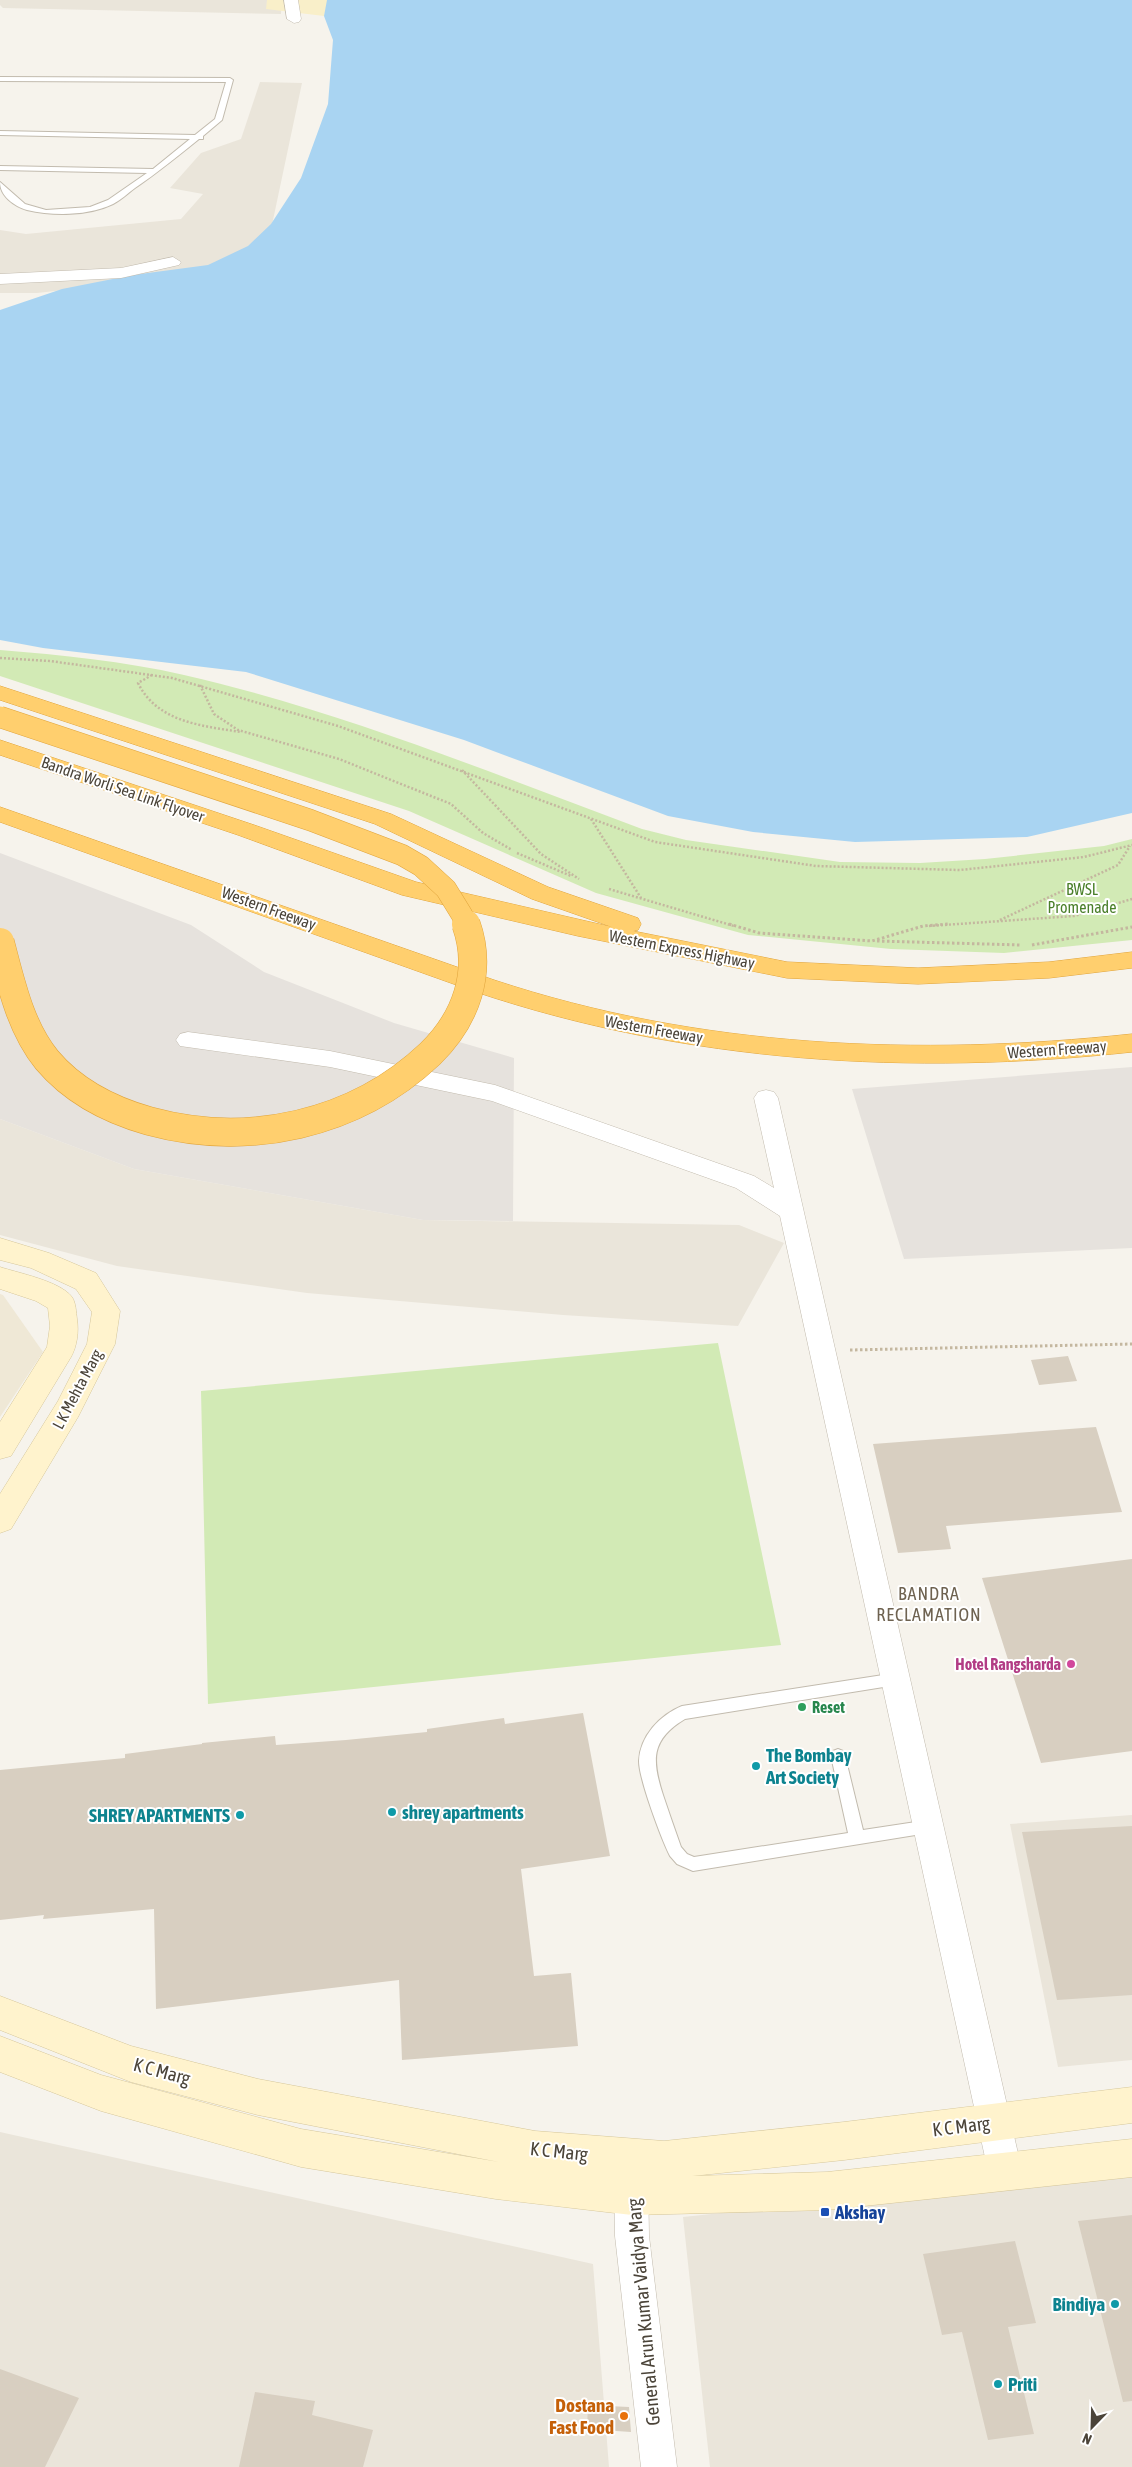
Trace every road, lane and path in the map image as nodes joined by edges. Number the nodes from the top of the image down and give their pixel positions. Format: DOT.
graph roads {
  1 [pos="291,0"];
  2 [pos="294,19"];
  3 [pos="0,78"];
  4 [pos="0,133"];
  5 [pos="200,137"];
  6 [pos="0,168"];
  7 [pos="155,172"];
  8 [pos="0,184"];
  9 [pos="173,262"];
  10 [pos="0,279"];
  11 [pos="0,658"];
  12 [pos="152,675"];
  13 [pos="200,685"];
  14 [pos="0,693"];
  15 [pos="0,717"];
  16 [pos="252,734"];
  17 [pos="0,747"];
  18 [pos="462,769"];
  19 [pos="0,814"];
  20 [pos="590,818"];
  21 [pos="246,830"];
  22 [pos="1131,845"];
  23 [pos="579,879"];
  24 [pos="588,882"];
  25 [pos="606,888"];
  26 [pos="641,899"];
  27 [pos="1132,900"];
  28 [pos="998,921"];
  29 [pos="1132,927"];
  30 [pos="872,940"];
  31 [pos="0,942"];
  32 [pos="1132,960"];
  33 [pos="771,966"];
  34 [pos="188,1040"];
  35 [pos="1132,1044"];
  36 [pos="766,1098"];
  37 [pos="791,1211"];
  38 [pos="0,1249"];
  39 [pos="0,1278"];
  40 [pos="1132,1344"];
  41 [pos="823,1351"];
  42 [pos="0,1448"];
  43 [pos="38,1459"];
  44 [pos="0,1520"];
  45 [pos="896,1679"];
  46 [pos="838,1756"];
  47 [pos="929,1827"];
  48 [pos="857,1838"];
  49 [pos="0,2014"];
  50 [pos="0,2054"];
  51 [pos="1132,2105"];
  52 [pos="994,2122"];
  53 [pos="629,2157"];
  54 [pos="1132,2158"];
  55 [pos="1005,2171"];
  56 [pos="632,2196"];
  57 [pos="658,2467"];
  1 -- 2 [label="street"];
  3 -- 5 [label="lane"];
  4 -- 5 [label="lane"];
  5 -- 7 [label="lane"];
  6 -- 7 [label="lane"];
  7 -- 8 [label="lane"];
  9 -- 10 [label="street"];
  11 -- 12 [label="path"];
  12 -- 13 [label="path"];
  12 -- 16 [label="path"];
  13 -- 16 [label="path"];
  13 -- 18 [label="path"];
  14 -- 33 [label="highway"];
  15 -- 31 [label="highway, bridge"];
  16 -- 23 [label="path"];
  17 -- 21 [label="highway, Bandra Worli Sea Link Flyover"];
  18 -- 20 [label="path"];
  18 -- 23 [label="path"];
  19 -- 35 [label="highway, Western Freeway"];
  20 -- 22 [label="path"];
  20 -- 26 [label="path"];
  21 -- 33 [label="highway, Western Express Highway"];
  22 -- 28 [label="path"];
  23 -- 24 [label="path"];
  25 -- 26 [label="path"];
  26 -- 30 [label="path"];
  27 -- 28 [label="path"];
  28 -- 30 [label="path"];
  29 -- 30 [label="path"];
  32 -- 33 [label="highway, Western Express Highway"];
  34 -- 37 [label="street"];
  36 -- 37 [label="street"];
  37 -- 41 [label="street"];
  38 -- 43 [label="main road, L K Mehta Marg"];
  39 -- 42 [label="main road, L K Mehta Marg"];
  40 -- 41 [label="path"];
  41 -- 45 [label="street"];
  42 -- 43 [label="main road"];
  43 -- 44 [label="main road, L K Mehta Marg"];
  45 -- 47 [label="street"];
  45 -- 48 [label="lane"];
  46 -- 48 [label="lane"];
  47 -- 48 [label="lane"];
  47 -- 52 [label="street"];
  49 -- 53 [label="main road, K C Marg"];
  50 -- 56 [label="main road, K C Marg"];
  51 -- 52 [label="main road, K C Marg"];
  52 -- 53 [label="main road, K C Marg"];
  52 -- 55 [label="street"];
  53 -- 56 [label="street, General Arun Kumar Vaidya Marg"];
  54 -- 55 [label="main road, K C Marg"];
  55 -- 56 [label="main road, K C Marg"];
  56 -- 57 [label="street, General Arun Kumar Vaidya Marg"];
}
